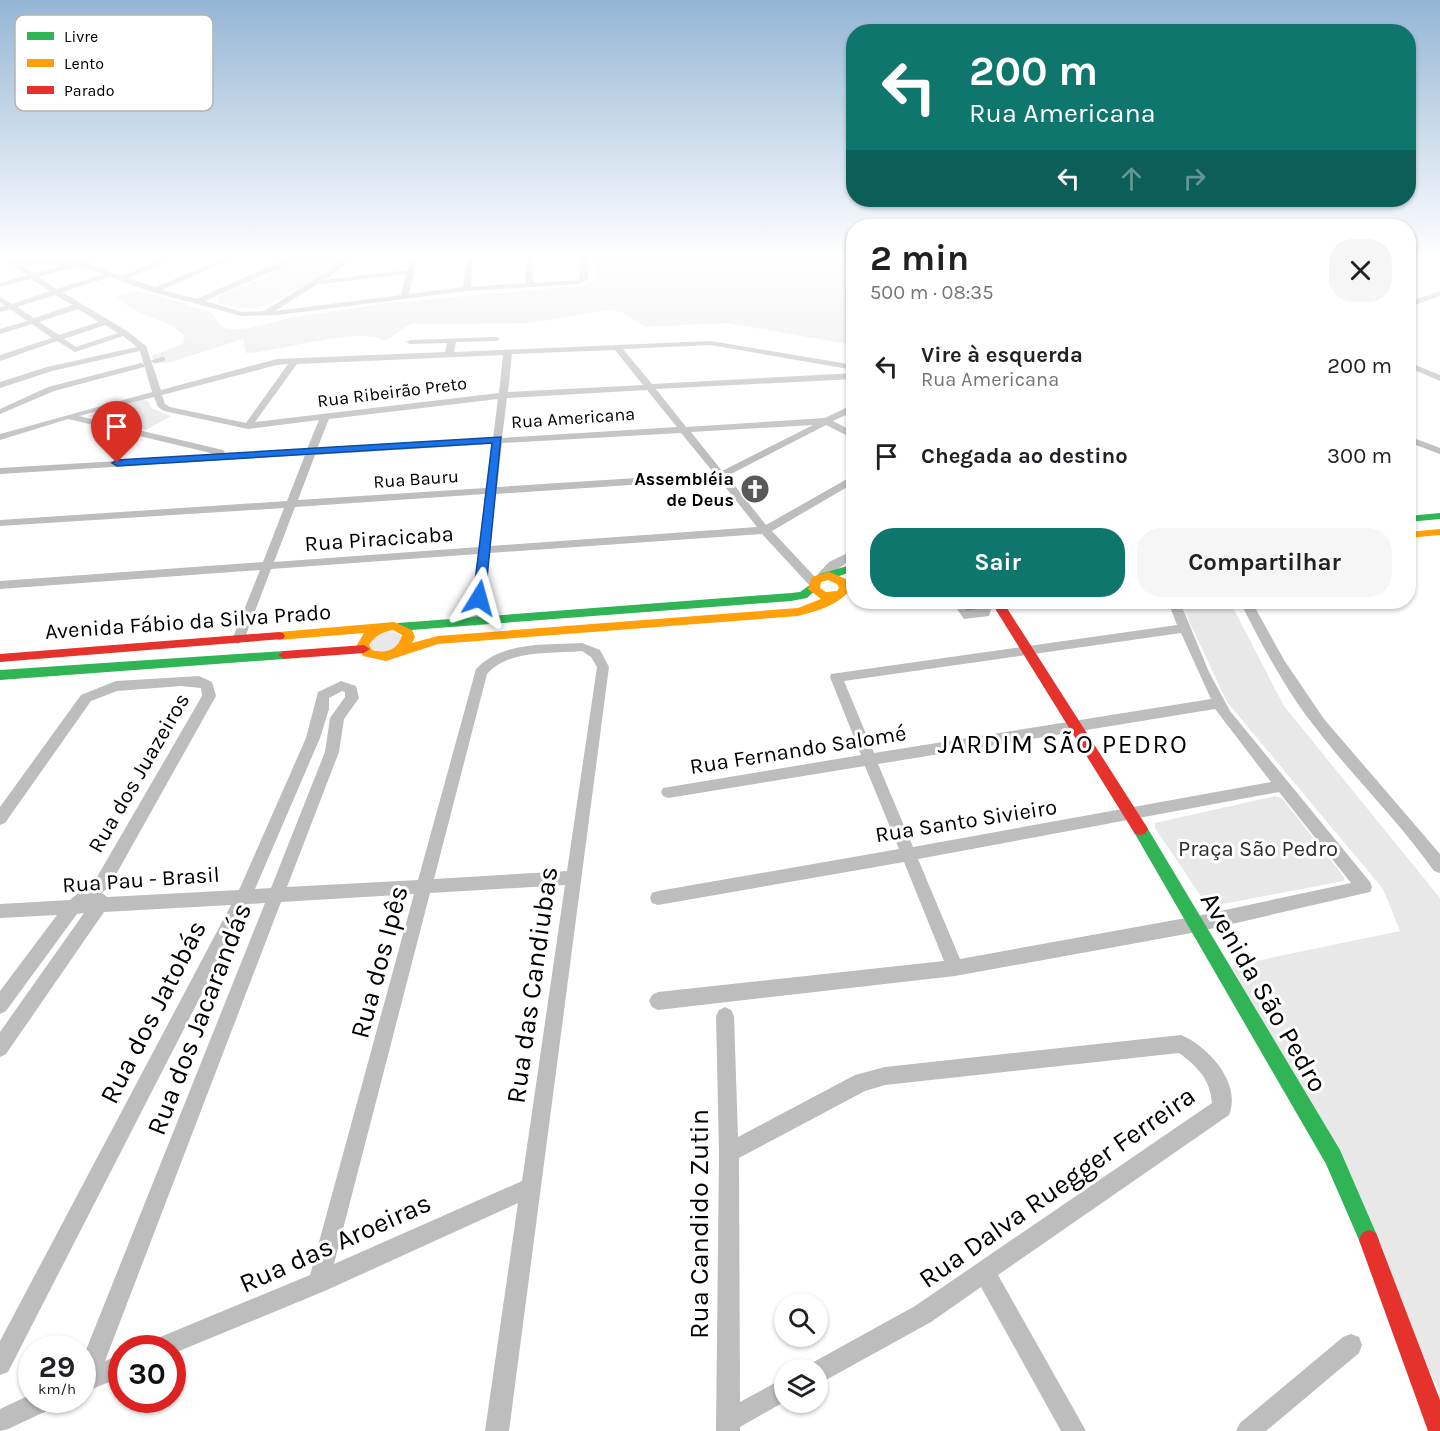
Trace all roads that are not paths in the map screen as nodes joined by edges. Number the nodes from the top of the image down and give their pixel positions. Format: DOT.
graph roads {
  1 [pos="22,325"];
  2 [pos="40,325"];
  3 [pos="98,325"];
  4 [pos="111,325"];
  5 [pos="0,332"];
  6 [pos="124,333"];
  7 [pos="59,338"];
  8 [pos="496,339"];
  9 [pos="452,340"];
  10 [pos="410,342"];
  11 [pos="617,347"];
  12 [pos="143,348"];
  13 [pos="508,352"];
  14 [pos="449,354"];
  15 [pos="0,358"];
  16 [pos="295,361"];
  17 [pos="846,367"];
  18 [pos="1416,368"];
  19 [pos="846,376"];
  20 [pos="1440,378"];
  21 [pos="0,385"];
  22 [pos="649,388"];
  23 [pos="156,393"];
  24 [pos="505,395"];
  25 [pos="846,411"];
  26 [pos="66,417"];
  27 [pos="325,417"];
  28 [pos="825,421"];
  29 [pos="248,426"];
  30 [pos="683,428"];
  31 [pos="846,432"];
  32 [pos="0,437"];
  33 [pos="498,440"];
  34 [pos="1416,441"];
  35 [pos="312,451"];
  36 [pos="1440,451"];
  37 [pos="233,455"];
  38 [pos="0,471"];
  39 [pos="720,476"];
  40 [pos="846,483"];
  41 [pos="493,491"];
  42 [pos="291,504"];
  43 [pos="1440,516"];
  44 [pos="1416,518"];
  45 [pos="0,523"];
  46 [pos="765,530"];
  47 [pos="1416,532"];
  48 [pos="1440,532"];
  49 [pos="486,551"];
  50 [pos="846,558"];
  51 [pos="267,566"];
  52 [pos="846,570"];
  53 [pos="818,581"];
  54 [pos="0,585"];
  55 [pos="844,594"];
  56 [pos="1002,609"];
  57 [pos="1177,609"];
  58 [pos="1250,609"];
  59 [pos="475,622"];
  60 [pos="398,627"];
  61 [pos="379,628"];
  62 [pos="1185,628"];
  63 [pos="238,640"];
  64 [pos="364,650"];
  65 [pos="400,651"];
  66 [pos="1030,651"];
  67 [pos="0,658"];
  68 [pos="492,659"];
  69 [pos="0,675"];
  70 [pos="341,686"];
  71 [pos="1219,703"];
  72 [pos="1075,726"];
  73 [pos="870,759"];
  74 [pos="1281,786"];
  75 [pos="668,792"];
  76 [pos="1132,816"];
  77 [pos="0,819"];
  78 [pos="909,853"];
  79 [pos="1440,866"];
  80 [pos="573,878"];
  81 [pos="103,882"];
  82 [pos="426,885"];
  83 [pos="277,894"];
  84 [pos="244,896"];
  85 [pos="658,898"];
  86 [pos="99,906"];
  87 [pos="73,907"];
  88 [pos="0,910"];
  89 [pos="1197,924"];
  90 [pos="955,969"];
  91 [pos="658,1000"];
  92 [pos="0,1005"];
  93 [pos="725,1016"];
  94 [pos="0,1048"];
  95 [pos="729,1153"];
  96 [pos="531,1187"];
  97 [pos="984,1272"];
  98 [pos="319,1282"];
  99 [pos="186,1338"];
  100 [pos="1352,1345"];
  101 [pos="96,1351"];
  102 [pos="0,1364"];
  103 [pos="828,1366"];
  104 [pos="774,1396"];
  105 [pos="18,1413"];
  106 [pos="0,1421"];
  107 [pos="728,1426"];
  108 [pos="497,1431"];
  109 [pos="1074,1431"];
  110 [pos="1248,1431"];
  111 [pos="1440,1431"];
  1 -- 5 [label="street"];
  2 -- 7 [label="street"];
  3 -- 7 [label="street"];
  4 -- 6 [label="street"];
  6 -- 7 [label="street"];
  6 -- 12 [label="street"];
  7 -- 15 [label="street"];
  8 -- 9 [label="street"];
  9 -- 10 [label="street"];
  9 -- 14 [label="street"];
  11 -- 13 [label="street"];
  11 -- 17 [label="street"];
  11 -- 22 [label="street"];
  12 -- 21 [label="street"];
  12 -- 23 [label="street"];
  13 -- 14 [label="street"];
  13 -- 24 [label="street"];
  14 -- 16 [label="street"];
  16 -- 23 [label="street"];
  16 -- 29 [label="street"];
  18 -- 20 [label="street"];
  19 -- 22 [label="street, Rua Ribeirão Preto"];
  22 -- 24 [label="street, Rua Ribeirão Preto"];
  22 -- 30 [label="street"];
  23 -- 26 [label="street"];
  23 -- 29 [label="street, Rua Ribeirão Preto"];
  24 -- 27 [label="street, Rua Ribeirão Preto"];
  24 -- 33 [label="street"];
  25 -- 28 [label="street, Rua Bauru"];
  26 -- 32 [label="street"];
  26 -- 37 [label="street"];
  27 -- 29 [label="street, Rua Ribeirão Preto"];
  27 -- 35 [label="street"];
  28 -- 30 [label="street, Rua Americana"];
  28 -- 31 [label="street"];
  28 -- 39 [label="street, Rua Bauru"];
  30 -- 33 [label="street, Rua Americana"];
  30 -- 39 [label="street"];
  33 -- 35 [label="street, Rua Americana"];
  33 -- 41 [label="street"];
  34 -- 36 [label="street"];
  35 -- 37 [label="street, Rua Americana"];
  35 -- 42 [label="street"];
  37 -- 38 [label="street, Rua Americana"];
  39 -- 41 [label="street, Rua Bauru"];
  39 -- 46 [label="street"];
  40 -- 46 [label="street, Rua Piracicaba"];
  41 -- 42 [label="street, Rua Bauru"];
  41 -- 49 [label="street"];
  42 -- 45 [label="street, Rua Bauru"];
  42 -- 51 [label="street"];
  43 -- 44 [label="main road"];
  46 -- 49 [label="street, Rua Piracicaba"];
  46 -- 53 [label="street"];
  47 -- 48 [label="main road"];
  49 -- 51 [label="street, Rua Piracicaba"];
  49 -- 59 [label="street"];
  50 -- 53 [label="street"];
  51 -- 54 [label="street, Rua Piracicaba"];
  51 -- 63 [label="street"];
  52 -- 53 [label="main road"];
  53 -- 55 [label="main road"];
  53 -- 55 [label="main road"];
  53 -- 59 [label="main road"];
  55 -- 65 [label="main road"];
  56 -- 66 [label="main road, Avenida São Pedro"];
  57 -- 62 [label="street"];
  58 -- 79 [label="street"];
  59 -- 60 [label="main road"];
  60 -- 61 [label="main road, Avenida Fábio da Silva Prado"];
  60 -- 65 [label="main road"];
  61 -- 63 [label="main road, Avenida Fábio da Silva Prado"];
  61 -- 64 [label="main road"];
  62 -- 66 [label="street"];
  62 -- 71 [label="street"];
  63 -- 67 [label="main road, Avenida Fábio da Silva Prado"];
  64 -- 65 [label="main road, Avenida Fábio da Silva Prado"];
  64 -- 69 [label="main road, Avenida Fábio da Silva Prado"];
  66 -- 72 [label="main road, Avenida São Pedro"];
  66 -- 73 [label="street"];
  68 -- 80 [label="street, Rua das Candiubas"];
  68 -- 82 [label="street, Rua dos Ipês"];
  70 -- 83 [label="street, Rua dos Jacarandás"];
  70 -- 84 [label="street, Rua dos Jatobás"];
  71 -- 72 [label="street, Rua Fernando Salomé"];
  71 -- 74 [label="street"];
  72 -- 73 [label="street, Rua Fernando Salomé"];
  72 -- 76 [label="main road, Avenida São Pedro"];
  73 -- 75 [label="street, Rua Fernando Salomé"];
  73 -- 78 [label="street"];
  74 -- 76 [label="street, Rua Santo Sivieiro"];
  74 -- 89 [label="street"];
  76 -- 78 [label="street, Rua Santo Sivieiro"];
  76 -- 89 [label="main road, Avenida São Pedro"];
  77 -- 81 [label="street, Rua dos Juazeiros"];
  78 -- 85 [label="street, Rua Santo Sivieiro"];
  78 -- 90 [label="street"];
  80 -- 82 [label="street, Rua Pau - Brasil"];
  80 -- 96 [label="street, Rua das Candiubas"];
  81 -- 86 [label="street, Rua dos Juazeiros"];
  81 -- 87 [label="street, Rua dos Juazeiros"];
  82 -- 83 [label="street, Rua Pau - Brasil"];
  82 -- 98 [label="street, Rua dos Ipês"];
  83 -- 84 [label="street, Rua Pau - Brasil"];
  83 -- 101 [label="street, Rua dos Jacarandás"];
  84 -- 86 [label="street, Rua Pau - Brasil"];
  84 -- 102 [label="street, Rua dos Jatobás"];
  86 -- 87 [label="street, Rua Pau - Brasil"];
  86 -- 94 [label="street, Rua dos Juazeiros"];
  87 -- 88 [label="street, Rua Pau - Brasil"];
  87 -- 92 [label="street, Rua dos Juazeiros"];
  89 -- 90 [label="street"];
  89 -- 111 [label="main road, Avenida São Pedro"];
  90 -- 91 [label="street"];
  93 -- 95 [label="street, Rua Candido Zutin"];
  95 -- 97 [label="street, Rua Dalva Ruegger Ferreira"];
  95 -- 107 [label="street, Rua Candido Zutin"];
  96 -- 98 [label="street, Rua das Aroeiras"];
  96 -- 108 [label="street, Rua das Candiubas"];
  97 -- 103 [label="street, Rua Dalva Ruegger Ferreira"];
  97 -- 109 [label="street"];
  98 -- 99 [label="street, Rua das Aroeiras"];
  100 -- 110 [label="street"];
  104 -- 107 [label="street"];
  105 -- 106 [label="street"];
}
